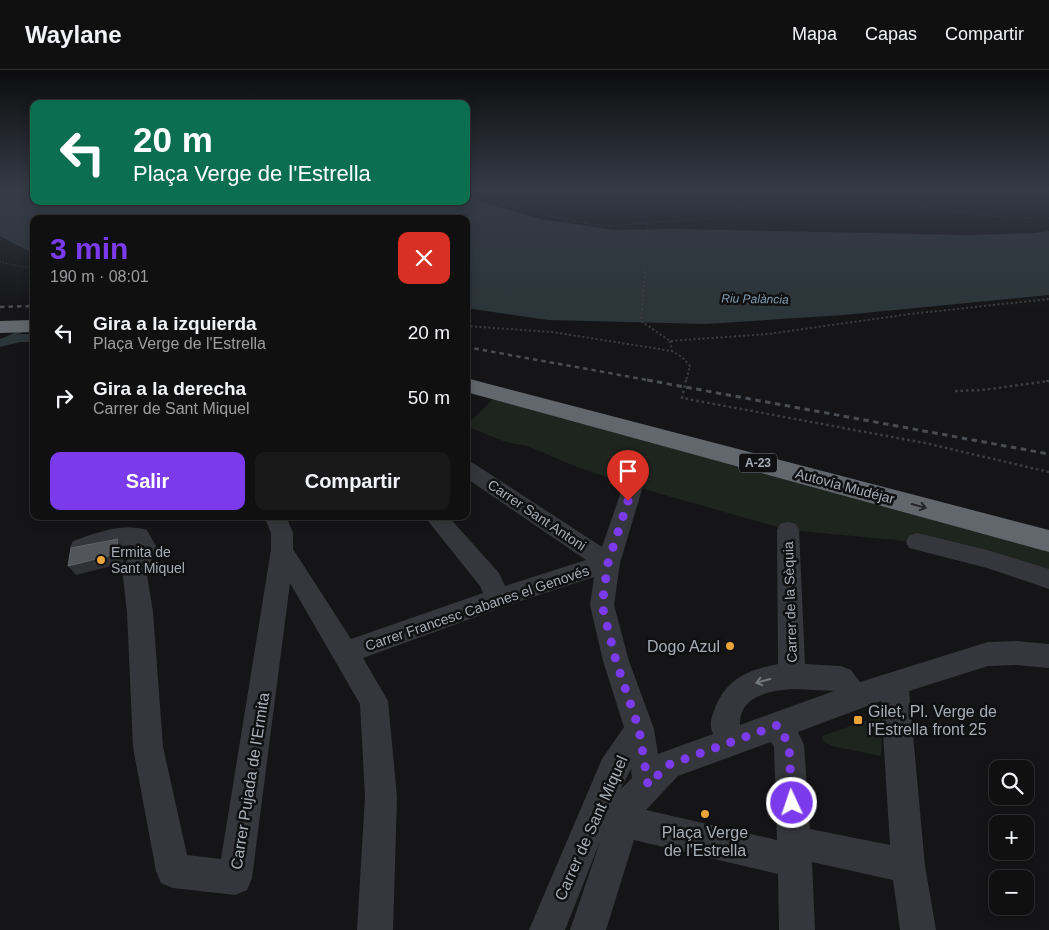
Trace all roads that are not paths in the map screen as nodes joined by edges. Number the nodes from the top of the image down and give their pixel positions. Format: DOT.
graph roads {
  1 [pos="30,318"];
  2 [pos="4,321"];
  3 [pos="30,325"];
  4 [pos="470,372"];
  5 [pos="470,386"];
  6 [pos="470,471"];
  7 [pos="633,486"];
  8 [pos="277,520"];
  9 [pos="438,520"];
  10 [pos="1049,523"];
  11 [pos="788,530"];
  12 [pos="1049,541"];
  13 [pos="917,542"];
  14 [pos="81,547"];
  15 [pos="282,550"];
  16 [pos="608,563"];
  17 [pos="1049,579"];
  18 [pos="498,598"];
  19 [pos="346,653"];
  20 [pos="1049,656"];
  21 [pos="792,675"];
  22 [pos="894,683"];
  23 [pos="855,697"];
  24 [pos="778,725"];
  25 [pos="639,729"];
  26 [pos="731,742"];
  27 [pos="648,785"];
  28 [pos="624,821"];
  29 [pos="795,852"];
  30 [pos="908,866"];
  31 [pos="375,930"];
  32 [pos="547,930"];
  33 [pos="588,930"];
  34 [pos="797,930"];
  35 [pos="918,930"];
  1 -- 2 [label="highway"];
  2 -- 3 [label="highway"];
  4 -- 10 [label="highway, Autovía Mudéjar / A-23"];
  5 -- 12 [label="highway, Autovía Mudéjar / A-23, one-way"];
  6 -- 16 [label="street, Carrer Sant Antoni"];
  7 -- 16 [label="street, Carrer de Sant Miquel"];
  8 -- 15 [label="street, Carrer Pujada de l'Ermita"];
  9 -- 18 [label="street"];
  11 -- 21 [label="street, Carrer de la Sèquia"];
  13 -- 17 [label="street"];
  14 -- 15 [label="street, Carrer Pujada de l'Ermita"];
  15 -- 19 [label="street, Carrer Pujada de l'Ermita"];
  16 -- 18 [label="street, Carrer Francesc Cabanes el Genovés"];
  16 -- 25 [label="street, Carrer de Sant Miquel"];
  18 -- 19 [label="street, Carrer Francesc Cabanes el Genovés"];
  19 -- 31 [label="street, Carrer Pujada de l'Ermita"];
  20 -- 22 [label="street"];
  21 -- 23 [label="street"];
  21 -- 26 [label="street, one-way"];
  22 -- 23 [label="street"];
  22 -- 30 [label="street"];
  23 -- 24 [label="street"];
  24 -- 26 [label="street"];
  24 -- 29 [label="street"];
  25 -- 27 [label="street, Carrer de Sant Miquel"];
  25 -- 32 [label="street, Carrer de Sant Miquel"];
  26 -- 27 [label="street"];
  27 -- 28 [label="street, Carrer de Sant Miquel"];
  28 -- 29 [label="street"];
  28 -- 33 [label="street, Carrer de Sant Miquel"];
  29 -- 30 [label="street"];
  29 -- 34 [label="street"];
  30 -- 35 [label="street"];
}
